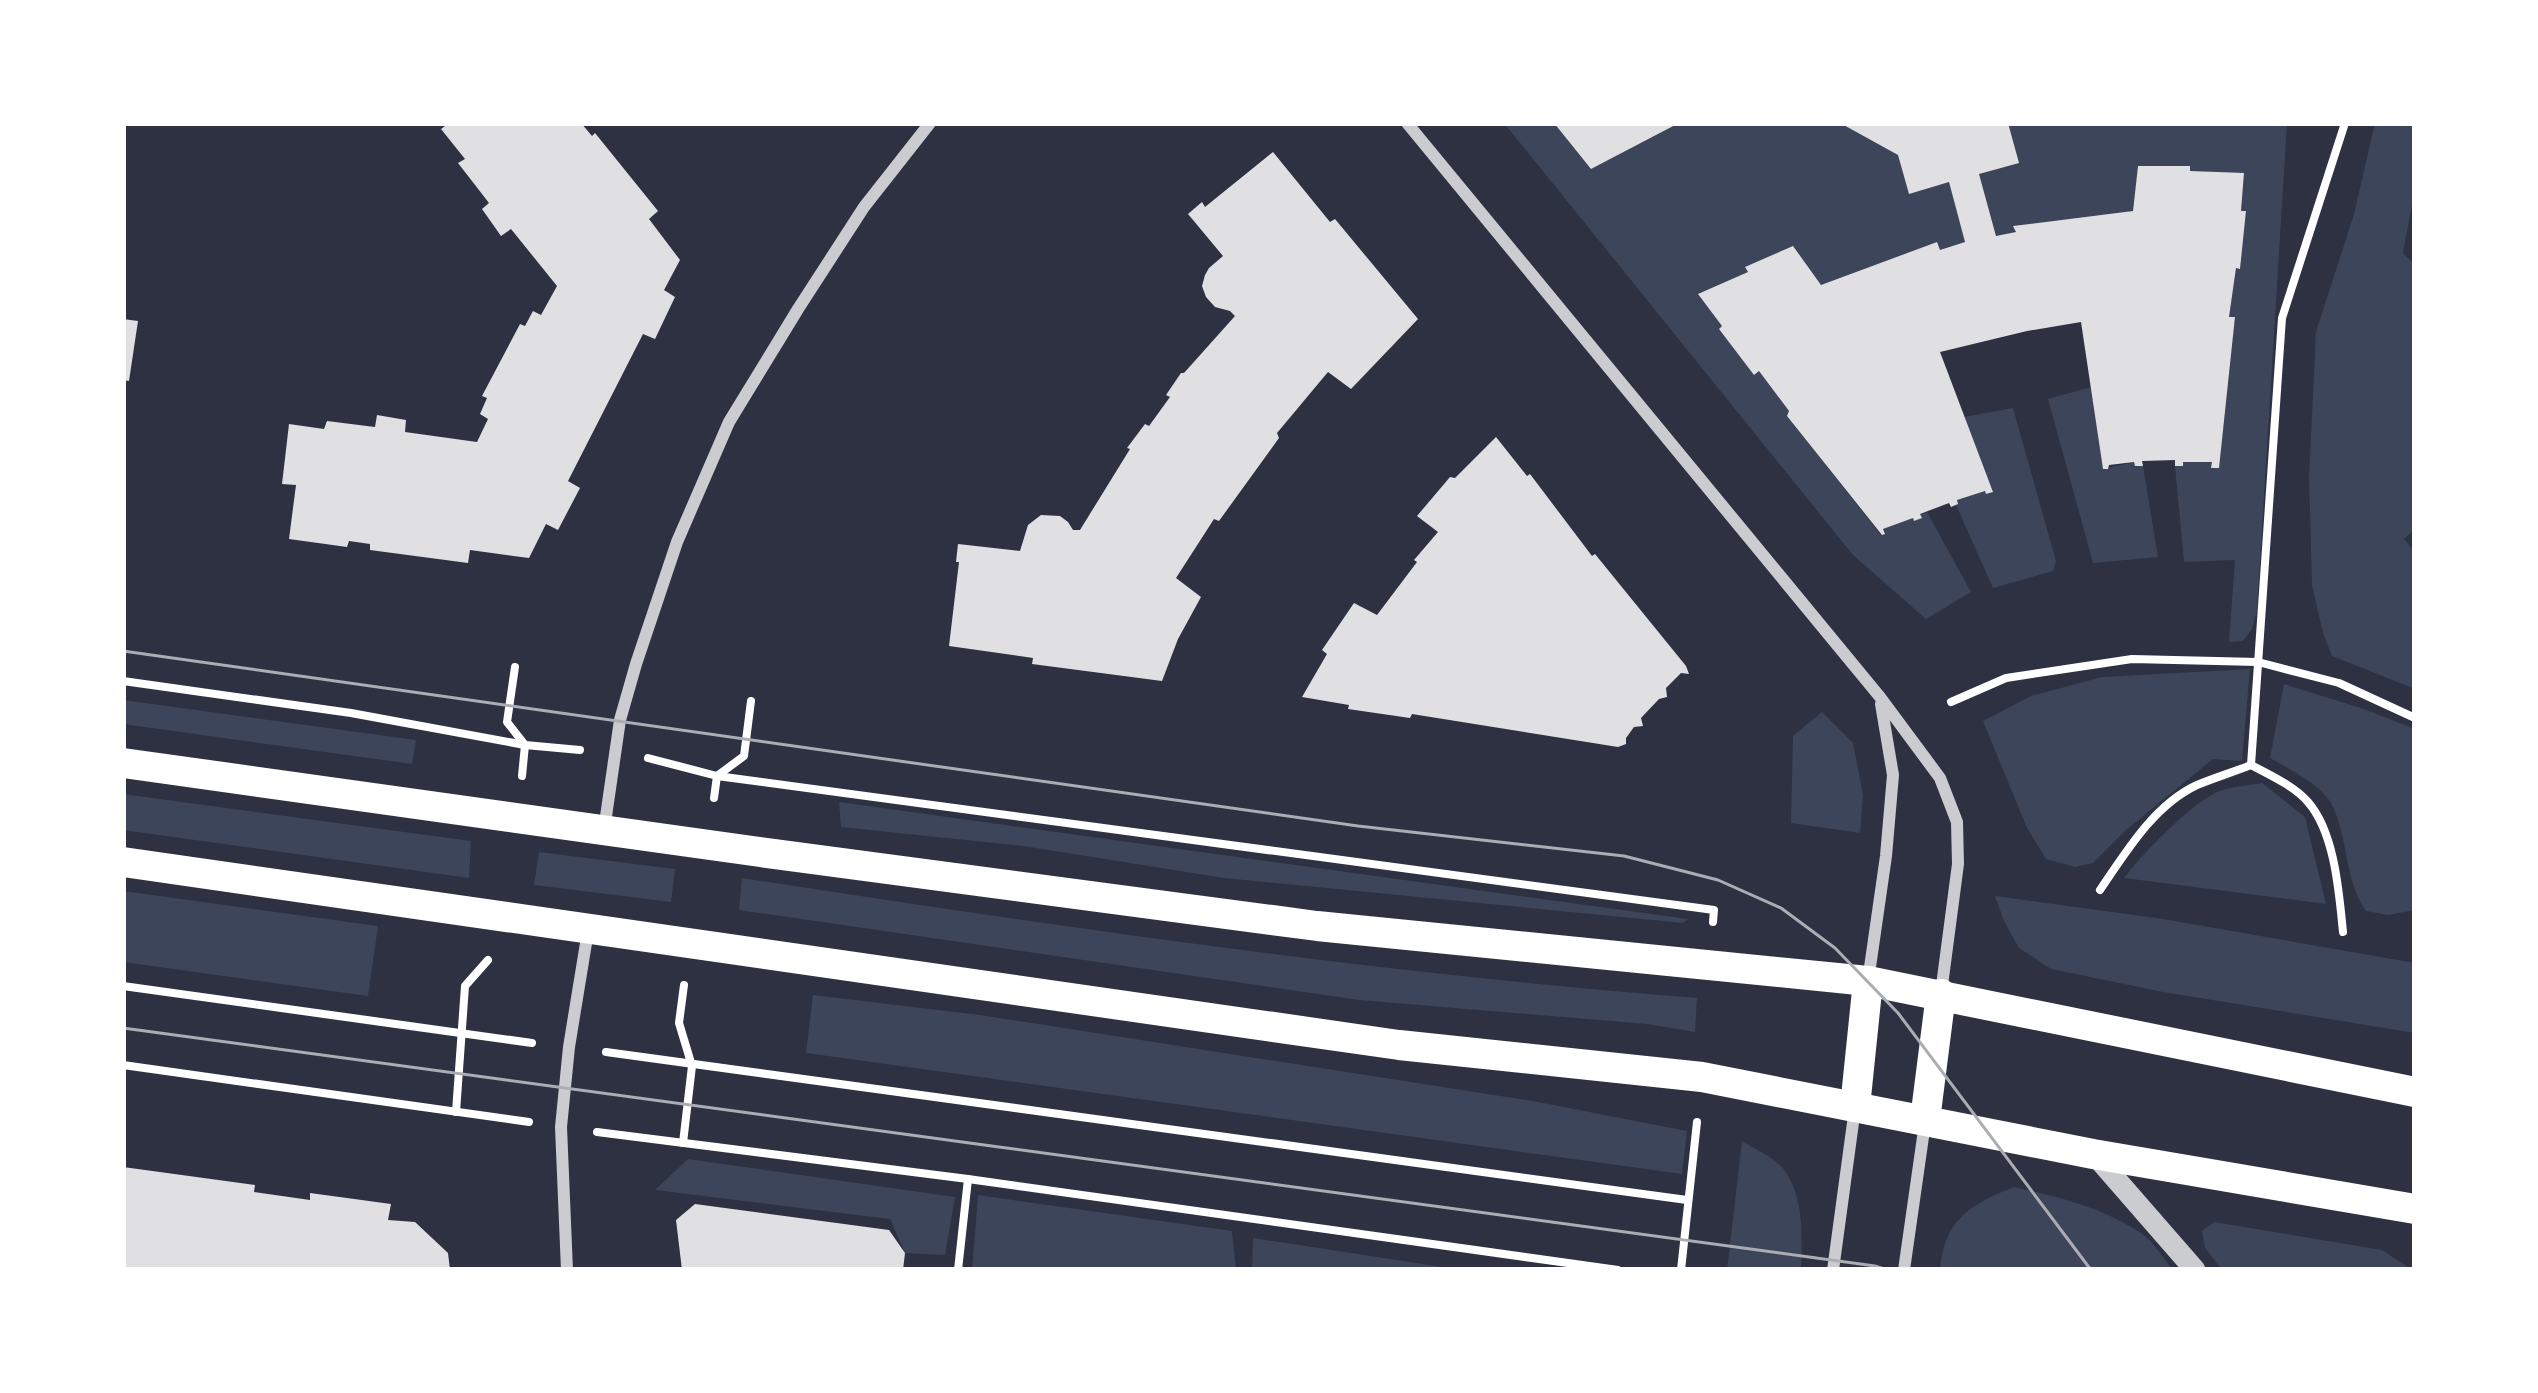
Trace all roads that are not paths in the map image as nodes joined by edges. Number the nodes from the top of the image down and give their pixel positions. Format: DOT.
graph roads {
  1 [pos="930,123"];
  2 [pos="1407,123"];
  3 [pos="1880,697"];
  4 [pos="123,763"];
  5 [pos="604,830"];
  6 [pos="123,862"];
  7 [pos="589,928"];
  8 [pos="1868,981"];
  9 [pos="1941,994"];
  10 [pos="2415,1092"];
  11 [pos="1855,1107"];
  12 [pos="1925,1120"];
  13 [pos="2093,1154"];
  14 [pos="2415,1210"];
  15 [pos="567,1270"];
  16 [pos="1833,1270"];
  17 [pos="1904,1270"];
  18 [pos="2195,1270"];
  1 -- 5 [label="street"];
  2 -- 3 [label="street"];
  3 -- 8 [label="street"];
  3 -- 9 [label="street"];
  4 -- 5 [label="main road"];
  5 -- 8 [label="main road"];
  6 -- 7 [label="main road"];
  7 -- 11 [label="main road"];
  7 -- 15 [label="street"];
  8 -- 9 [label="main road"];
  8 -- 11 [label="main road"];
  9 -- 10 [label="main road"];
  9 -- 12 [label="main road"];
  11 -- 12 [label="main road"];
  11 -- 16 [label="street"];
  12 -- 13 [label="main road"];
  12 -- 17 [label="street"];
  13 -- 14 [label="main road"];
  13 -- 18 [label="street"];
}
